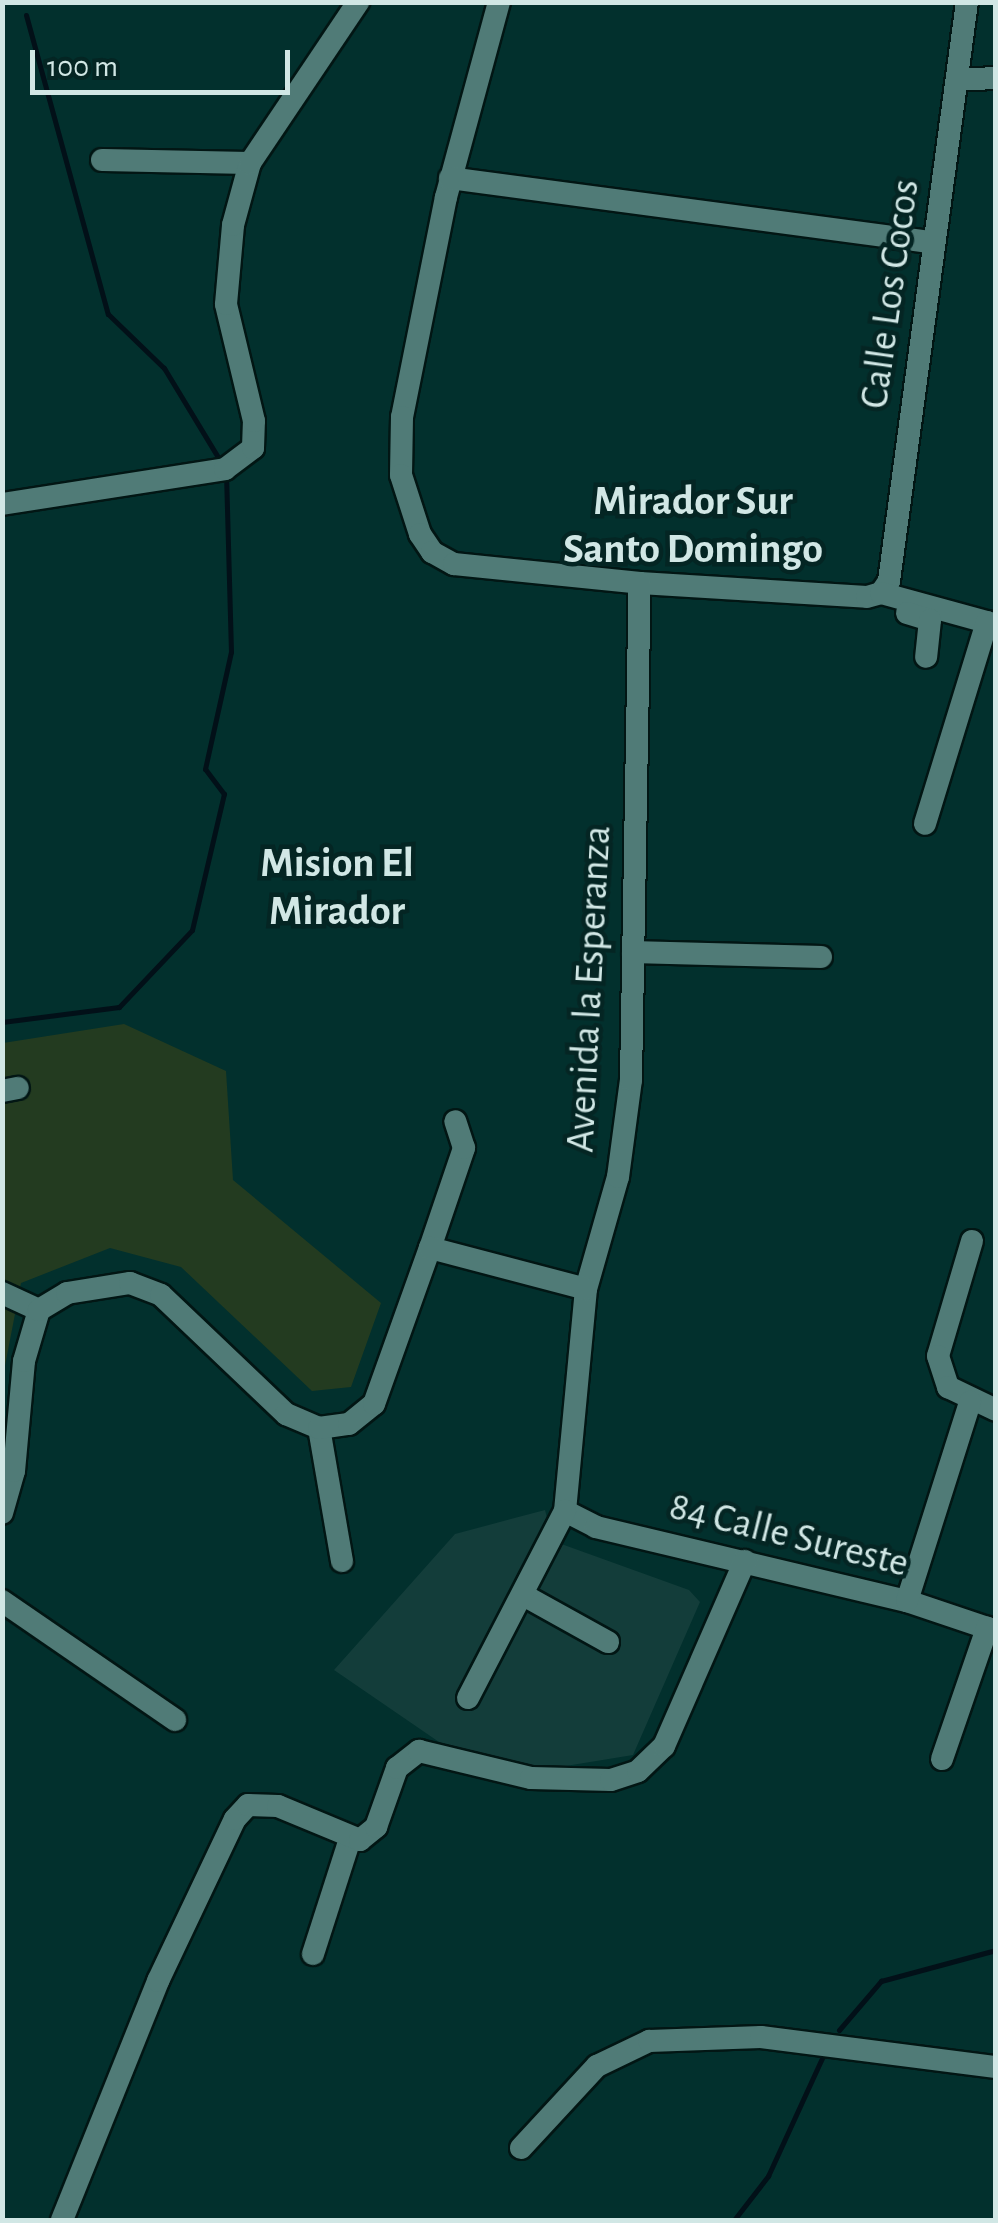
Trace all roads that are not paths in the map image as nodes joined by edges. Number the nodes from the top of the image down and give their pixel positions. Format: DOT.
graph roads {
  1 [pos="358,2"];
  2 [pos="499,2"];
  3 [pos="967,2"];
  4 [pos="958,78"];
  5 [pos="996,78"];
  6 [pos="102,160"];
  7 [pos="250,163"];
  8 [pos="450,178"];
  9 [pos="934,243"];
  10 [pos="2,504"];
  11 [pos="640,583"];
  12 [pos="879,594"];
  13 [pos="926,656"];
  14 [pos="925,824"];
  15 [pos="633,952"];
  16 [pos="820,957"];
  17 [pos="455,1121"];
  18 [pos="972,1241"];
  19 [pos="430,1248"];
  20 [pos="586,1290"];
  21 [pos="2,1293"];
  22 [pos="39,1310"];
  23 [pos="970,1402"];
  24 [pos="996,1410"];
  25 [pos="319,1428"];
  26 [pos="565,1511"];
  27 [pos="2,1513"];
  28 [pos="342,1560"];
  29 [pos="745,1561"];
  30 [pos="525,1596"];
  31 [pos="2,1601"];
  32 [pos="906,1601"];
  33 [pos="991,1629"];
  34 [pos="608,1642"];
  35 [pos="468,1698"];
  36 [pos="176,1720"];
  37 [pos="942,1759"];
  38 [pos="350,1839"];
  39 [pos="314,1954"];
  40 [pos="996,2067"];
  41 [pos="521,2148"];
  42 [pos="62,2220"];
  1 -- 7 [label="street"];
  2 -- 8 [label="street"];
  3 -- 4 [label="street, Calle Los Cocos"];
  4 -- 5 [label="street"];
  4 -- 9 [label="street, Calle Los Cocos"];
  6 -- 7 [label="street"];
  7 -- 10 [label="street"];
  8 -- 9 [label="street"];
  8 -- 11 [label="street"];
  9 -- 12 [label="street, Calle Los Cocos"];
  11 -- 12 [label="street"];
  11 -- 15 [label="street, Avenida la Esperanza"];
  12 -- 13 [label="street"];
  12 -- 14 [label="street"];
  15 -- 16 [label="street"];
  15 -- 20 [label="street, Avenida la Esperanza"];
  17 -- 19 [label="street"];
  18 -- 23 [label="street"];
  19 -- 20 [label="street"];
  19 -- 25 [label="street"];
  20 -- 26 [label="street, Avenida la Esperanza"];
  21 -- 22 [label="street"];
  22 -- 25 [label="street"];
  22 -- 27 [label="street"];
  23 -- 24 [label="street"];
  23 -- 32 [label="street"];
  25 -- 28 [label="street"];
  26 -- 29 [label="street, 84 Calle Sureste"];
  26 -- 30 [label="street, Avenida la Esperanza"];
  29 -- 32 [label="street, 84 Calle Sureste"];
  29 -- 38 [label="street"];
  30 -- 34 [label="street"];
  30 -- 35 [label="street, Avenida la Esperanza"];
  31 -- 36 [label="street"];
  32 -- 33 [label="street, 84 Calle Sureste"];
  33 -- 37 [label="street"];
  38 -- 39 [label="street"];
  38 -- 42 [label="street"];
  40 -- 41 [label="street"];
}
